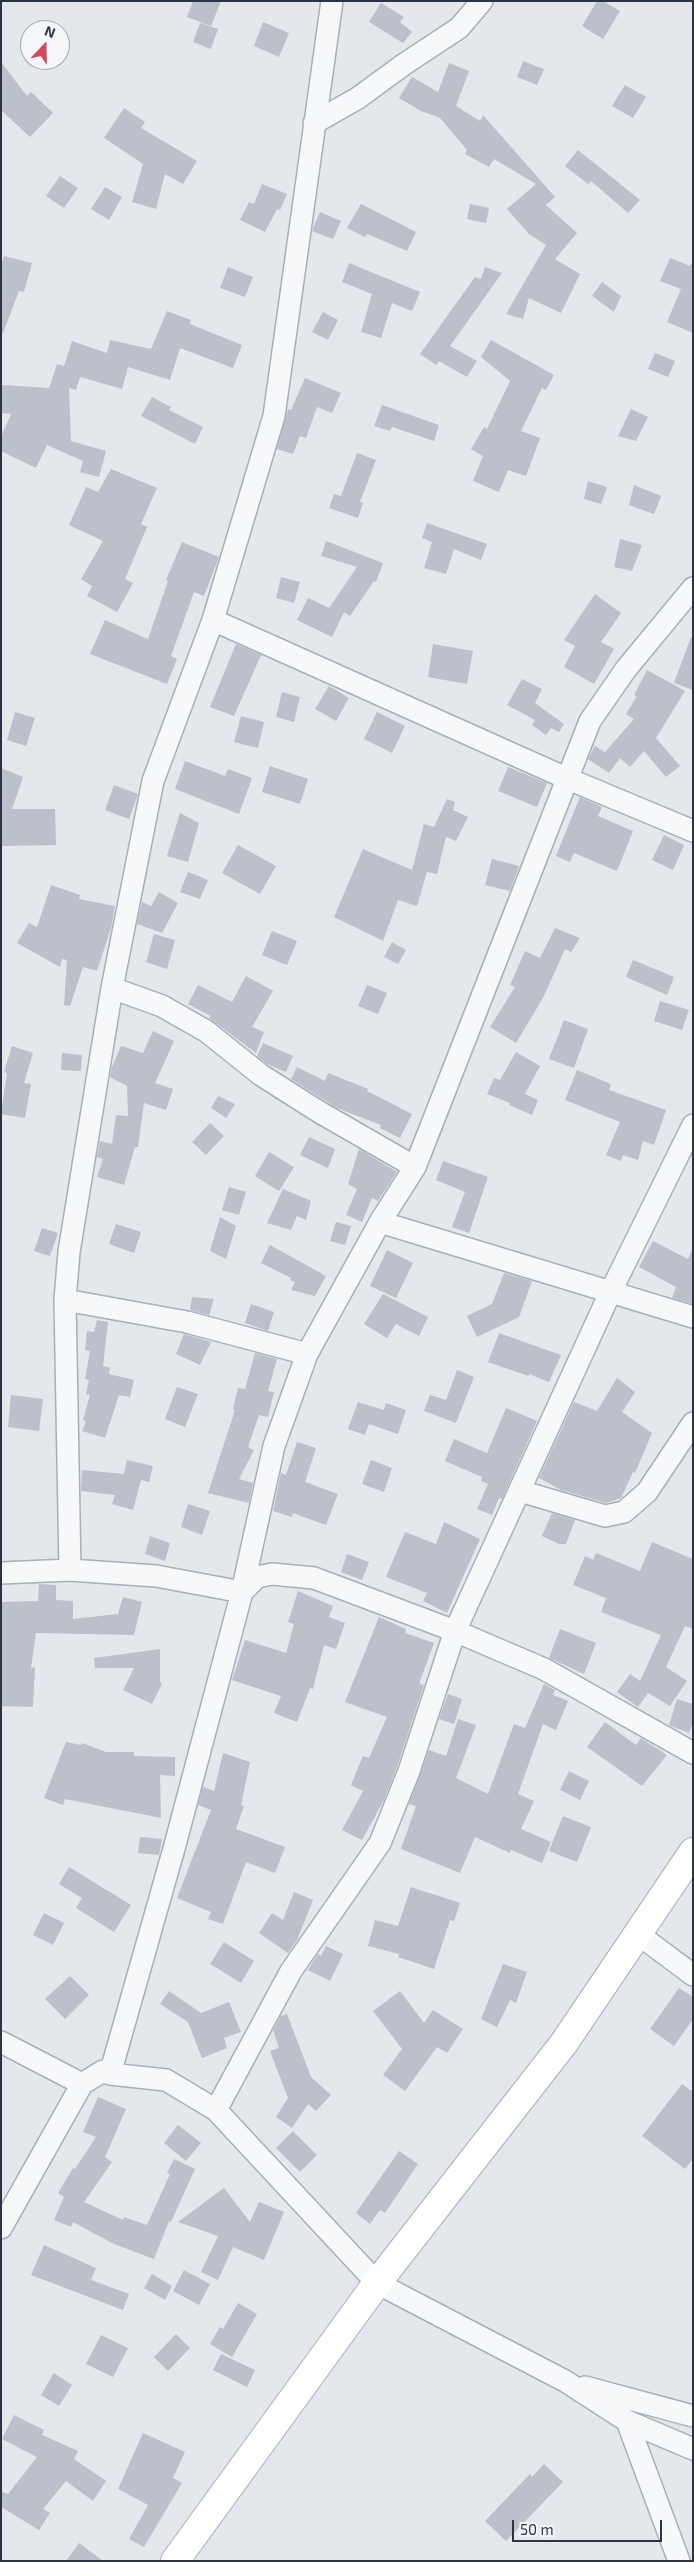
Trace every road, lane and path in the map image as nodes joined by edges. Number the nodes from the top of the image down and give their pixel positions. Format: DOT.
graph roads {
  1 [pos="332,1"];
  2 [pos="482,1"];
  3 [pos="314,123"];
  4 [pos="693,588"];
  5 [pos="213,620"];
  6 [pos="566,778"];
  7 [pos="693,831"];
  8 [pos="112,988"];
  9 [pos="693,1125"];
  10 [pos="415,1167"];
  11 [pos="380,1222"];
  12 [pos="610,1293"];
  13 [pos="65,1300"];
  14 [pos="693,1317"];
  15 [pos="307,1354"];
  16 [pos="693,1423"];
  17 [pos="520,1491"];
  18 [pos="70,1570"];
  19 [pos="1,1572"];
  20 [pos="242,1592"];
  21 [pos="455,1631"];
  22 [pos="693,1753"];
  23 [pos="693,1852"];
  24 [pos="638,1934"];
  25 [pos="693,1974"];
  26 [pos="1,2042"];
  27 [pos="110,2074"];
  28 [pos="82,2084"];
  29 [pos="216,2110"];
  30 [pos="1,2228"];
  31 [pos="377,2283"];
  32 [pos="565,2382"];
  33 [pos="693,2416"];
  34 [pos="627,2421"];
  35 [pos="693,2449"];
  36 [pos="175,2561"];
  37 [pos="679,2561"];
  1 -- 3 [label="street"];
  2 -- 3 [label="street"];
  3 -- 5 [label="street"];
  4 -- 6 [label="street"];
  5 -- 6 [label="street"];
  5 -- 8 [label="street"];
  6 -- 7 [label="street"];
  6 -- 10 [label="street"];
  8 -- 10 [label="street"];
  8 -- 13 [label="street"];
  9 -- 12 [label="street"];
  10 -- 11 [label="street"];
  11 -- 12 [label="street"];
  11 -- 15 [label="street"];
  12 -- 14 [label="street"];
  12 -- 17 [label="street"];
  13 -- 15 [label="street"];
  13 -- 18 [label="street"];
  15 -- 20 [label="street"];
  16 -- 17 [label="street"];
  17 -- 21 [label="street"];
  18 -- 19 [label="street"];
  18 -- 20 [label="street"];
  20 -- 21 [label="street"];
  20 -- 27 [label="street"];
  21 -- 22 [label="street"];
  21 -- 29 [label="street"];
  23 -- 24 [label="street"];
  24 -- 25 [label="street"];
  24 -- 31 [label="street"];
  26 -- 28 [label="street"];
  27 -- 28 [label="street"];
  27 -- 29 [label="street"];
  28 -- 30 [label="street"];
  29 -- 31 [label="street"];
  31 -- 32 [label="street"];
  31 -- 36 [label="street"];
  32 -- 33 [label="street"];
  32 -- 34 [label="street"];
  34 -- 35 [label="street"];
  34 -- 37 [label="street"];
}
